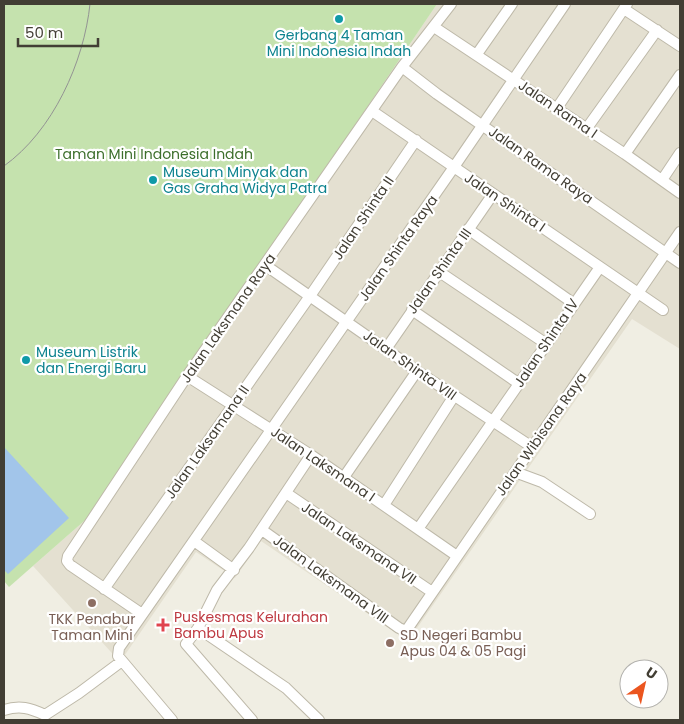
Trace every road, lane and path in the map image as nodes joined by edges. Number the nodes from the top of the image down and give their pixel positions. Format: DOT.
graph roads {
  1 [pos="451,4"];
  2 [pos="512,4"];
  3 [pos="565,4"];
  4 [pos="626,6"];
  5 [pos="434,27"];
  6 [pos="657,30"];
  7 [pos="680,46"];
  8 [pos="477,54"];
  9 [pos="402,67"];
  10 [pos="680,75"];
  11 [pos="514,79"];
  12 [pos="557,108"];
  13 [pos="372,111"];
  14 [pos="483,125"];
  15 [pos="587,128"];
  16 [pos="416,140"];
  17 [pos="680,153"];
  18 [pos="625,154"];
  19 [pos="454,167"];
  20 [pos="662,180"];
  21 [pos="680,193"];
  22 [pos="493,194"];
  23 [pos="468,230"];
  24 [pos="680,232"];
  25 [pos="666,253"];
  26 [pos="680,263"];
  27 [pos="265,266"];
  28 [pos="600,267"];
  29 [pos="438,271"];
  30 [pos="638,293"];
  31 [pos="310,296"];
  32 [pos="573,303"];
  33 [pos="412,310"];
  34 [pos="664,310"];
  35 [pos="347,322"];
  36 [pos="546,343"];
  37 [pos="386,349"];
  38 [pos="417,371"];
  39 [pos="187,376"];
  40 [pos="518,383"];
  41 [pos="454,396"];
  42 [pos="233,405"];
  43 [pos="494,421"];
  44 [pos="271,429"];
  45 [pos="532,446"];
  46 [pos="311,455"];
  47 [pos="515,472"];
  48 [pos="344,477"];
  49 [pos="286,493"];
  50 [pos="384,505"];
  51 [pos="590,514"];
  52 [pos="418,529"];
  53 [pos="262,530"];
  54 [pos="194,541"];
  55 [pos="457,556"];
  56 [pos="234,570"];
  57 [pos="104,589"];
  58 [pos="432,592"];
  59 [pos="142,614"];
  60 [pos="198,628"];
  61 [pos="399,628"];
  62 [pos="122,661"];
  63 [pos="4,710"];
  64 [pos="47,718"];
  65 [pos="172,720"];
  66 [pos="252,720"];
  67 [pos="319,720"];
  1 -- 5 [label="street, Jalan Laksmana Raya"];
  2 -- 8 [label="street"];
  3 -- 11 [label="street, Jalan Shinta Raya"];
  4 -- 6 [label="street"];
  4 -- 12 [label="street"];
  5 -- 8 [label="street, Jalan Rama I"];
  5 -- 9 [label="street, Jalan Laksmana Raya"];
  6 -- 7 [label="street"];
  6 -- 15 [label="street"];
  8 -- 11 [label="street, Jalan Rama I"];
  9 -- 13 [label="street, Jalan Laksmana Raya"];
  9 -- 14 [label="street, Jalan Rama Raya"];
  10 -- 18 [label="street"];
  11 -- 12 [label="street, Jalan Rama I"];
  11 -- 14 [label="street, Jalan Shinta Raya"];
  12 -- 15 [label="street, Jalan Rama I"];
  13 -- 16 [label="street, Jalan Shinta I"];
  13 -- 27 [label="street, Jalan Laksmana Raya"];
  14 -- 19 [label="street, Jalan Shinta Raya"];
  14 -- 25 [label="street, Jalan Rama Raya"];
  15 -- 18 [label="street, Jalan Rama I"];
  16 -- 19 [label="street, Jalan Shinta I"];
  16 -- 31 [label="street, Jalan Shinta II"];
  17 -- 20 [label="street"];
  18 -- 20 [label="street, Jalan Rama I"];
  19 -- 22 [label="street, Jalan Shinta I"];
  19 -- 35 [label="street, Jalan Shinta Raya"];
  20 -- 21 [label="street, Jalan Rama I"];
  22 -- 23 [label="street, Jalan Shinta III"];
  22 -- 28 [label="street, Jalan Shinta I"];
  23 -- 29 [label="street, Jalan Shinta III"];
  23 -- 32 [label="street"];
  24 -- 25 [label="street, Jalan Wibisana Raya"];
  25 -- 26 [label="street, Jalan Rama Raya"];
  25 -- 30 [label="street, Jalan Wibisana Raya"];
  27 -- 31 [label="street, Jalan Shinta VIII"];
  27 -- 39 [label="street, Jalan Laksmana Raya"];
  28 -- 30 [label="street, Jalan Shinta I"];
  28 -- 32 [label="street, Jalan Shinta IV"];
  29 -- 33 [label="street, Jalan Shinta III"];
  29 -- 36 [label="street"];
  30 -- 34 [label="street, Jalan Shinta I"];
  30 -- 45 [label="street, Jalan Wibisana Raya"];
  31 -- 35 [label="street, Jalan Shinta VIII"];
  31 -- 42 [label="street, Jalan Laksamana II"];
  32 -- 36 [label="street, Jalan Shinta IV"];
  33 -- 37 [label="street, Jalan Shinta III"];
  33 -- 40 [label="street"];
  35 -- 37 [label="street, Jalan Shinta VIII"];
  35 -- 44 [label="street, Jalan Shinta Raya"];
  36 -- 40 [label="street, Jalan Shinta IV"];
  37 -- 38 [label="street, Jalan Shinta VIII"];
  38 -- 41 [label="street, Jalan Shinta VIII"];
  38 -- 48 [label="street"];
  39 -- 42 [label="street, Jalan Laksmana I"];
  39 -- 57 [label="street, Jalan Laksmana Raya"];
  40 -- 43 [label="street, Jalan Shinta IV"];
  41 -- 43 [label="street, Jalan Shinta VIII"];
  41 -- 50 [label="street"];
  42 -- 44 [label="street, Jalan Laksmana I"];
  42 -- 57 [label="street, Jalan Laksamana II"];
  43 -- 45 [label="street, Jalan Shinta VIII"];
  43 -- 52 [label="street, Jalan Shinta IV"];
  44 -- 46 [label="street, Jalan Laksmana I"];
  44 -- 54 [label="street, Jalan Shinta Raya"];
  45 -- 47 [label="street, Jalan Wibisana Raya"];
  46 -- 48 [label="street, Jalan Laksmana I"];
  46 -- 49 [label="street"];
  47 -- 51 [label="street"];
  47 -- 55 [label="street, Jalan Wibisana Raya"];
  48 -- 50 [label="street, Jalan Laksmana I"];
  49 -- 53 [label="street"];
  49 -- 58 [label="street, Jalan Laksmana VII"];
  50 -- 52 [label="street, Jalan Laksmana I"];
  52 -- 55 [label="street, Jalan Laksmana I"];
  53 -- 56 [label="street, Jalan Laksmana VIII"];
  53 -- 61 [label="street, Jalan Laksmana VIII"];
  54 -- 56 [label="street"];
  54 -- 59 [label="street, Jalan Shinta Raya"];
  55 -- 58 [label="street, Jalan Wibisana Raya"];
  56 -- 60 [label="street, Jalan Laksmana VIII"];
  57 -- 59 [label="street, Jalan Laksmana Raya"];
  58 -- 61 [label="street, Jalan Wibisana Raya"];
  59 -- 62 [label="street, Jalan Shinta Raya"];
  60 -- 66 [label="street, Jalan Laksmana VIII"];
  60 -- 67 [label="street"];
  62 -- 64 [label="street"];
  62 -- 65 [label="street"];
  63 -- 64 [label="street"];
}
